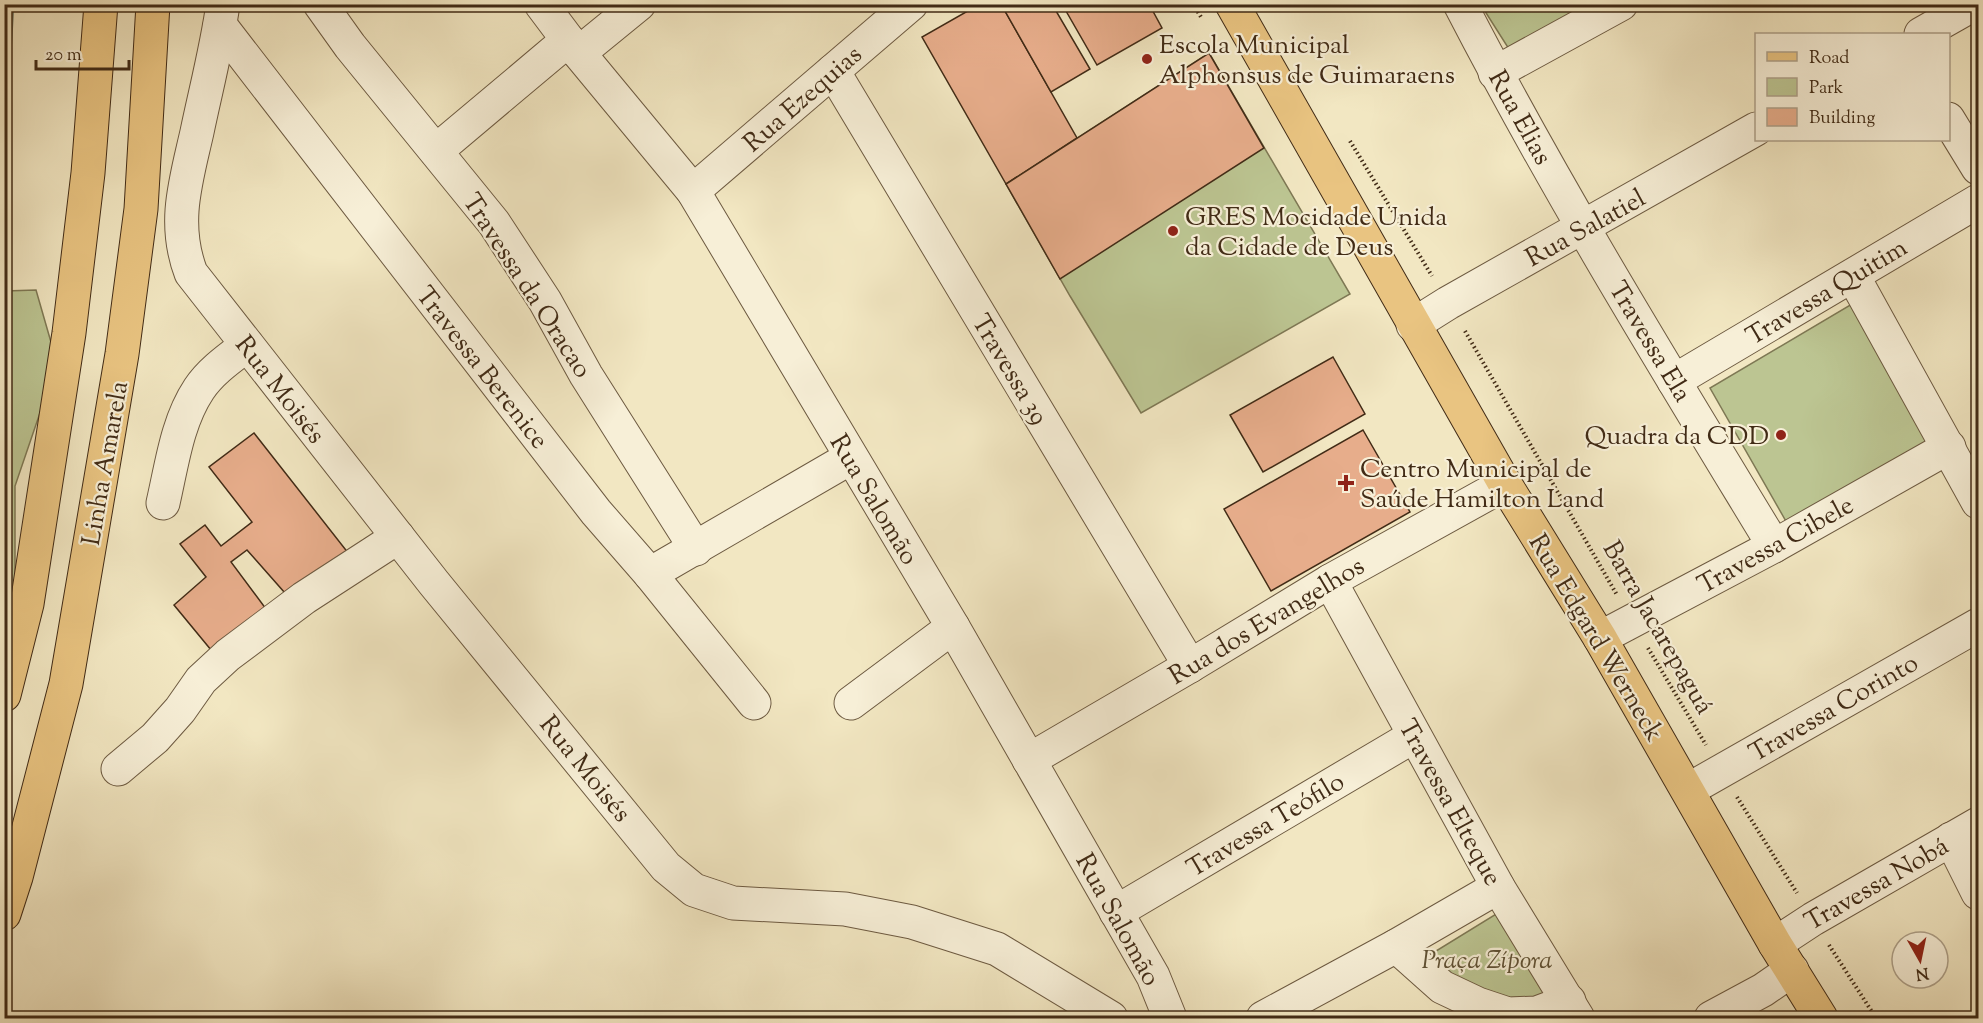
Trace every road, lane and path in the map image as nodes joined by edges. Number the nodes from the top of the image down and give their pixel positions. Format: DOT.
graph roads {
  1 [pos="153,4"];
  2 [pos="320,4"];
  3 [pos="541,4"];
  4 [pos="639,4"];
  5 [pos="911,4"];
  6 [pos="1460,4"];
  7 [pos="1621,4"];
  8 [pos="1974,4"];
  9 [pos="1236,6"];
  10 [pos="100,11"];
  11 [pos="222,15"];
  12 [pos="1923,33"];
  13 [pos="574,46"];
  14 [pos="833,71"];
  15 [pos="1495,73"];
  16 [pos="1950,121"];
  17 [pos="1755,130"];
  18 [pos="1346,134"];
  19 [pos="436,150"];
  20 [pos="1978,168"];
  21 [pos="693,191"];
  22 [pos="1978,201"];
  23 [pos="1584,228"];
  24 [pos="1853,276"];
  25 [pos="1448,303"];
  26 [pos="1413,325"];
  27 [pos="247,345"];
  28 [pos="1674,381"];
  29 [pos="1949,447"];
  30 [pos="850,458"];
  31 [pos="1505,484"];
  32 [pos="1978,502"];
  33 [pos="163,503"];
  34 [pos="398,537"];
  35 [pos="1774,546"];
  36 [pos="696,549"];
  37 [pos="650,574"];
  38 [pos="1330,581"];
  39 [pos="1632,621"];
  40 [pos="1978,625"];
  41 [pos="952,627"];
  42 [pos="1600,638"];
  43 [pos="1190,666"];
  44 [pos="4,695"];
  45 [pos="754,703"];
  46 [pos="851,703"];
  47 [pos="1414,736"];
  48 [pos="1029,760"];
  49 [pos="118,769"];
  50 [pos="1721,771"];
  51 [pos="1688,790"];
  52 [pos="1965,832"];
  53 [pos="1498,887"];
  54 [pos="1978,893"];
  55 [pos="1116,912"];
  56 [pos="4,914"];
  57 [pos="1813,919"];
  58 [pos="1396,946"];
  59 [pos="1784,957"];
  60 [pos="1574,1010"];
  61 [pos="1111,1018"];
  62 [pos="1170,1018"];
  63 [pos="1263,1018"];
  64 [pos="1711,1018"];
  65 [pos="1821,1018"];
  66 [pos="1876,1018"];
  1 -- 56 [label="main road, Linha Amarela"];
  2 -- 19 [label="street, Travessa da Oracao"];
  3 -- 13 [label="street, Rua Salomão"];
  4 -- 13 [label="street"];
  5 -- 14 [label="street, Rua Ezequias"];
  6 -- 15 [label="street, Rua Elias"];
  7 -- 15 [label="street"];
  8 -- 12 [label="street"];
  9 -- 26 [label="main road, Rua Edgard Werneck"];
  10 -- 44 [label="main road, Linha Amarela"];
  11 -- 27 [label="street, Rua Moisés"];
  11 -- 37 [label="street, Travessa Berenice"];
  13 -- 19 [label="street"];
  13 -- 21 [label="street, Rua Salomão"];
  14 -- 21 [label="street, Rua Ezequias"];
  14 -- 43 [label="street, Travessa 39"];
  15 -- 23 [label="street, Rua Elias"];
  16 -- 20 [label="street"];
  17 -- 23 [label="street, Rua Salatiel"];
  18 -- 25 [label="path, Barra Jacarepaguá"];
  19 -- 36 [label="street, Travessa da Oracao"];
  21 -- 30 [label="street, Rua Salomão"];
  22 -- 24 [label="street, Travessa Quitim"];
  23 -- 25 [label="street, Rua Salatiel"];
  23 -- 28 [label="street, Travessa Ela"];
  24 -- 28 [label="street, Travessa Quitim"];
  24 -- 29 [label="street"];
  25 -- 26 [label="street, Rua Salatiel"];
  25 -- 39 [label="path, Barra Jacarepaguá"];
  26 -- 31 [label="main road, Rua Edgard Werneck"];
  27 -- 33 [label="street"];
  27 -- 34 [label="street, Rua Moisés"];
  28 -- 35 [label="street, Travessa Ela"];
  29 -- 32 [label="street"];
  29 -- 35 [label="street, Travessa Cibele"];
  30 -- 36 [label="street"];
  30 -- 41 [label="street, Rua Salomão"];
  31 -- 38 [label="street, Rua dos Evangelhos"];
  31 -- 42 [label="main road, Rua Edgard Werneck"];
  34 -- 49 [label="street"];
  34 -- 61 [label="street, Rua Moisés"];
  35 -- 39 [label="street, Travessa Cibele"];
  36 -- 37 [label="street"];
  37 -- 45 [label="street, Travessa Berenice"];
  38 -- 43 [label="street, Rua dos Evangelhos"];
  38 -- 47 [label="street, Travessa Elteque"];
  39 -- 42 [label="street, Travessa Cibele"];
  39 -- 50 [label="path, Barra Jacarepaguá"];
  40 -- 50 [label="street, Travessa Corinto"];
  41 -- 46 [label="street"];
  41 -- 48 [label="street, Rua Salomão"];
  42 -- 51 [label="main road, Rua Edgard Werneck"];
  43 -- 48 [label="street, Rua dos Evangelhos"];
  47 -- 53 [label="street, Travessa Elteque"];
  47 -- 55 [label="street, Travessa Teófilo"];
  48 -- 55 [label="street, Rua Salomão"];
  50 -- 51 [label="street, Travessa Corinto"];
  50 -- 57 [label="path, Barra Jacarepaguá"];
  51 -- 59 [label="main road, Rua Edgard Werneck"];
  52 -- 54 [label="street"];
  52 -- 57 [label="street, Travessa Nobá"];
  53 -- 58 [label="street"];
  53 -- 60 [label="street, Travessa Elteque"];
  55 -- 62 [label="street, Rua Salomão"];
  57 -- 59 [label="street, Travessa Nobá"];
  57 -- 66 [label="path, Barra Jacarepaguá"];
  58 -- 60 [label="street"];
  58 -- 63 [label="street"];
  59 -- 64 [label="street, Travessa Nobá"];
  59 -- 65 [label="main road, Rua Edgard Werneck"];
}
